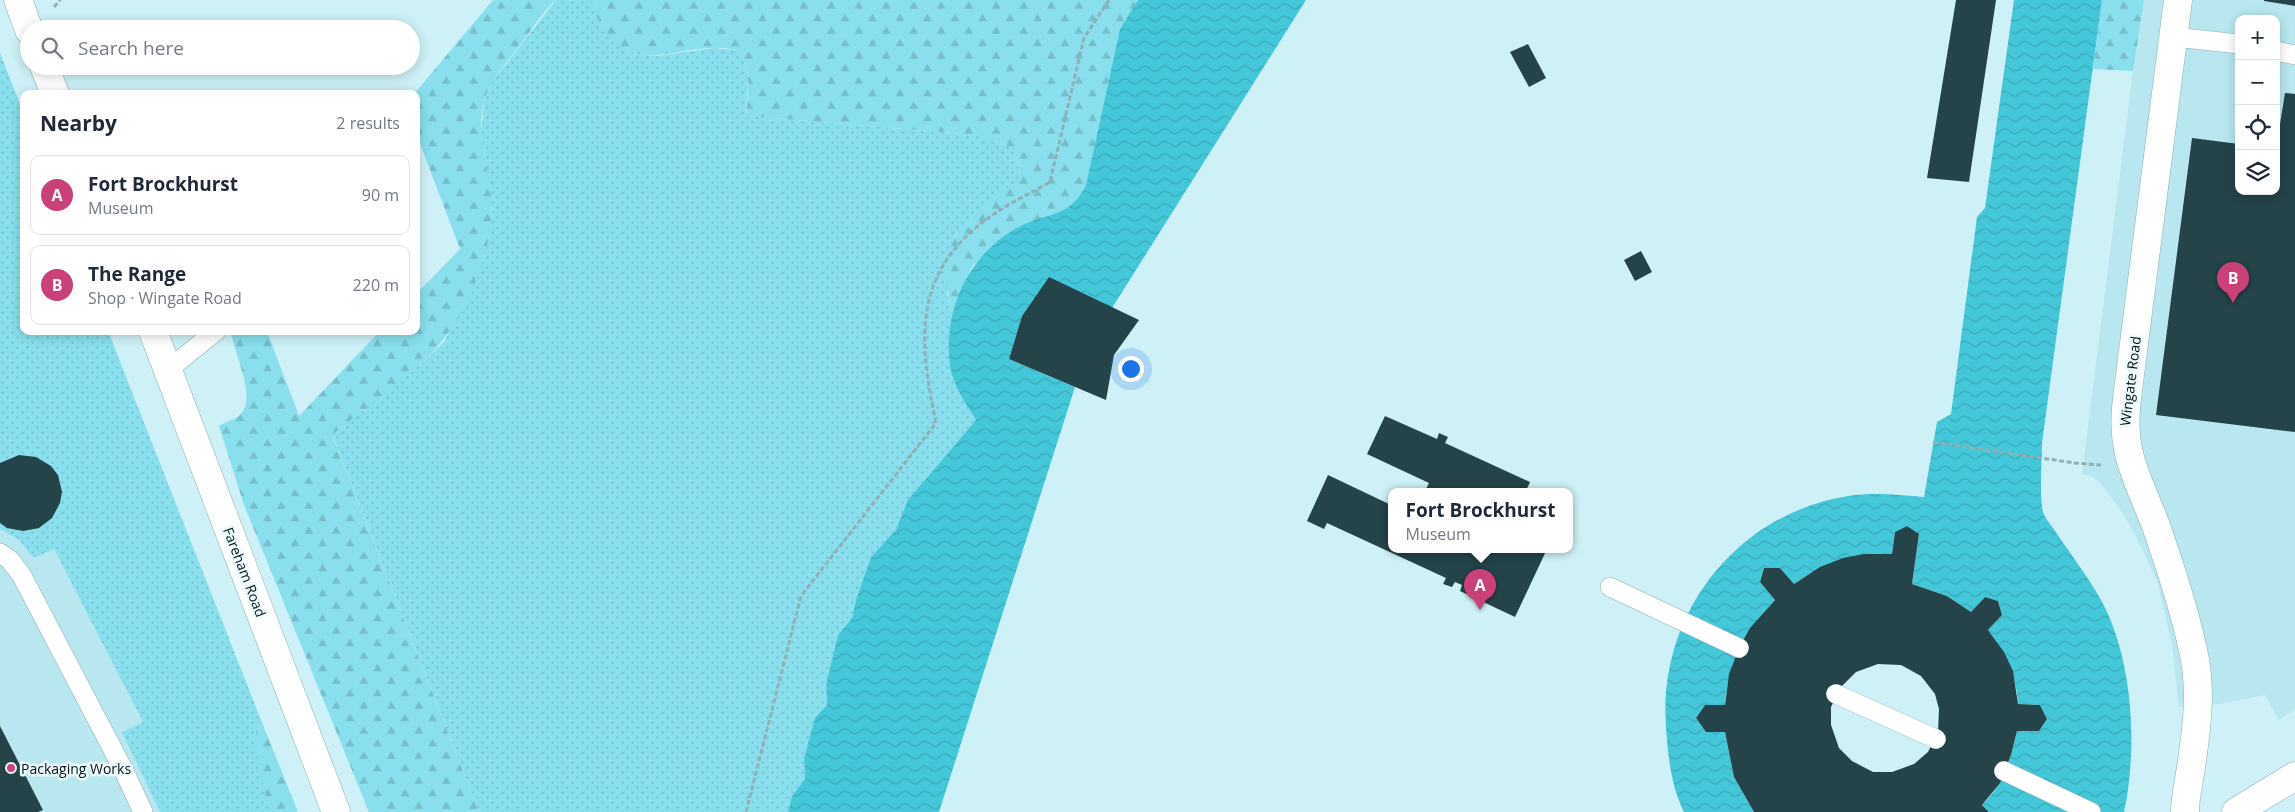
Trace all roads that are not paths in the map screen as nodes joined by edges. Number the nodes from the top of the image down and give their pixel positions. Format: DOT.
graph roads {
  1 [pos="18,0"];
  2 [pos="2178,0"];
  3 [pos="25,20"];
  4 [pos="2174,37"];
  5 [pos="2235,44"];
  6 [pos="2280,52"];
  7 [pos="2295,55"];
  8 [pos="48,75"];
  9 [pos="53,90"];
  10 [pos="155,335"];
  11 [pos="211,335"];
  12 [pos="168,370"];
  13 [pos="0,553"];
  14 [pos="1610,588"];
  15 [pos="1739,648"];
  16 [pos="1836,694"];
  17 [pos="1936,739"];
  18 [pos="2004,771"];
  19 [pos="2295,776"];
  20 [pos="143,812"];
  21 [pos="336,812"];
  22 [pos="2091,812"];
  23 [pos="2184,812"];
  24 [pos="2236,812"];
  1 -- 3 [label="street"];
  2 -- 4 [label="street, Wingate Road"];
  4 -- 5 [label="lane"];
  4 -- 23 [label="street, Wingate Road"];
  6 -- 7 [label="lane"];
  8 -- 9 [label="street"];
  10 -- 12 [label="street, Fareham Road"];
  11 -- 12 [label="lane"];
  12 -- 21 [label="street, Fareham Road"];
  13 -- 20 [label="lane"];
  14 -- 15 [label="lane"];
  16 -- 17 [label="lane"];
  18 -- 22 [label="lane"];
  19 -- 24 [label="street"];
}
